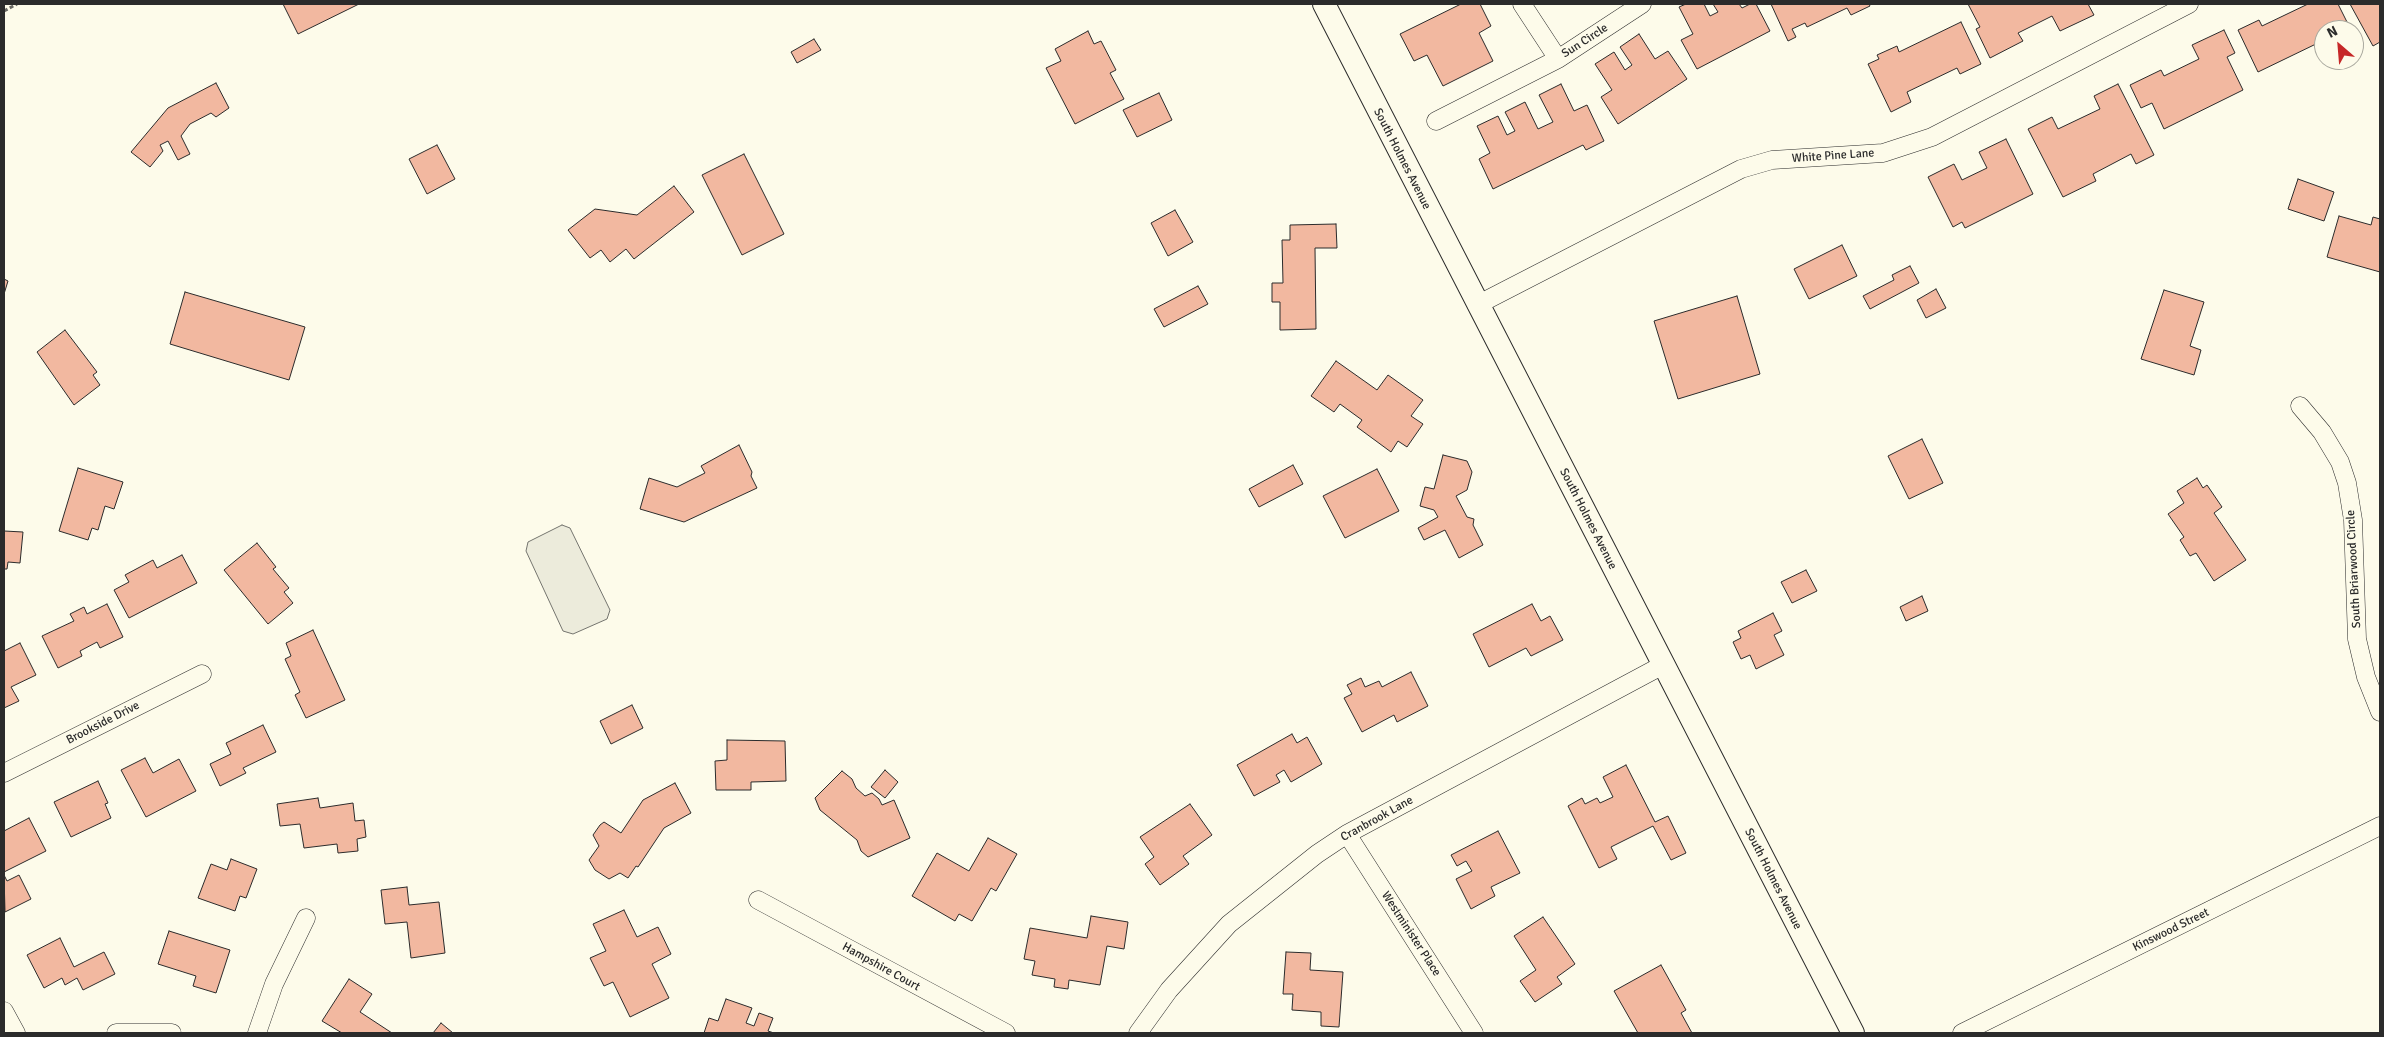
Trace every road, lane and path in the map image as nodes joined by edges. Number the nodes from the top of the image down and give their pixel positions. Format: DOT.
graph roads {
  1 [pos="17,4"];
  2 [pos="1324,4"];
  3 [pos="1522,4"];
  4 [pos="1642,4"];
  5 [pos="2189,4"];
  6 [pos="4,11"];
  7 [pos="1558,59"];
  8 [pos="1436,121"];
  9 [pos="1477,305"];
  10 [pos="2300,406"];
  11 [pos="1664,665"];
  12 [pos="202,674"];
  13 [pos="2380,712"];
  14 [pos="4,773"];
  15 [pos="2380,826"];
  16 [pos="1347,834"];
  17 [pos="758,900"];
  18 [pos="306,918"];
  19 [pos="4,1011"];
  20 [pos="16,1033"];
  21 [pos="116,1033"];
  22 [pos="172,1033"];
  23 [pos="257,1033"];
  24 [pos="1006,1033"];
  25 [pos="1138,1033"];
  26 [pos="1474,1033"];
  27 [pos="1853,1033"];
  28 [pos="1962,1033"];
  1 -- 6 [label="path"];
  2 -- 9 [label="street, South Holmes Avenue"];
  3 -- 7 [label="street, Sun Circle"];
  4 -- 7 [label="street, Sun Circle"];
  5 -- 9 [label="street, White Pine Lane"];
  7 -- 8 [label="street"];
  9 -- 11 [label="street, South Holmes Avenue"];
  10 -- 13 [label="street, South Briarwood Circle"];
  11 -- 16 [label="street, Cranbrook Lane"];
  11 -- 27 [label="street, South Holmes Avenue"];
  12 -- 14 [label="street, Brookside Drive"];
  15 -- 28 [label="street, Kinswood Street"];
  16 -- 25 [label="street, Cranbrook Lane"];
  16 -- 26 [label="street, Westminister Place"];
  17 -- 24 [label="street, Hampshire Court"];
  18 -- 23 [label="street"];
  19 -- 20 [label="street"];
  21 -- 22 [label="street"];
}
